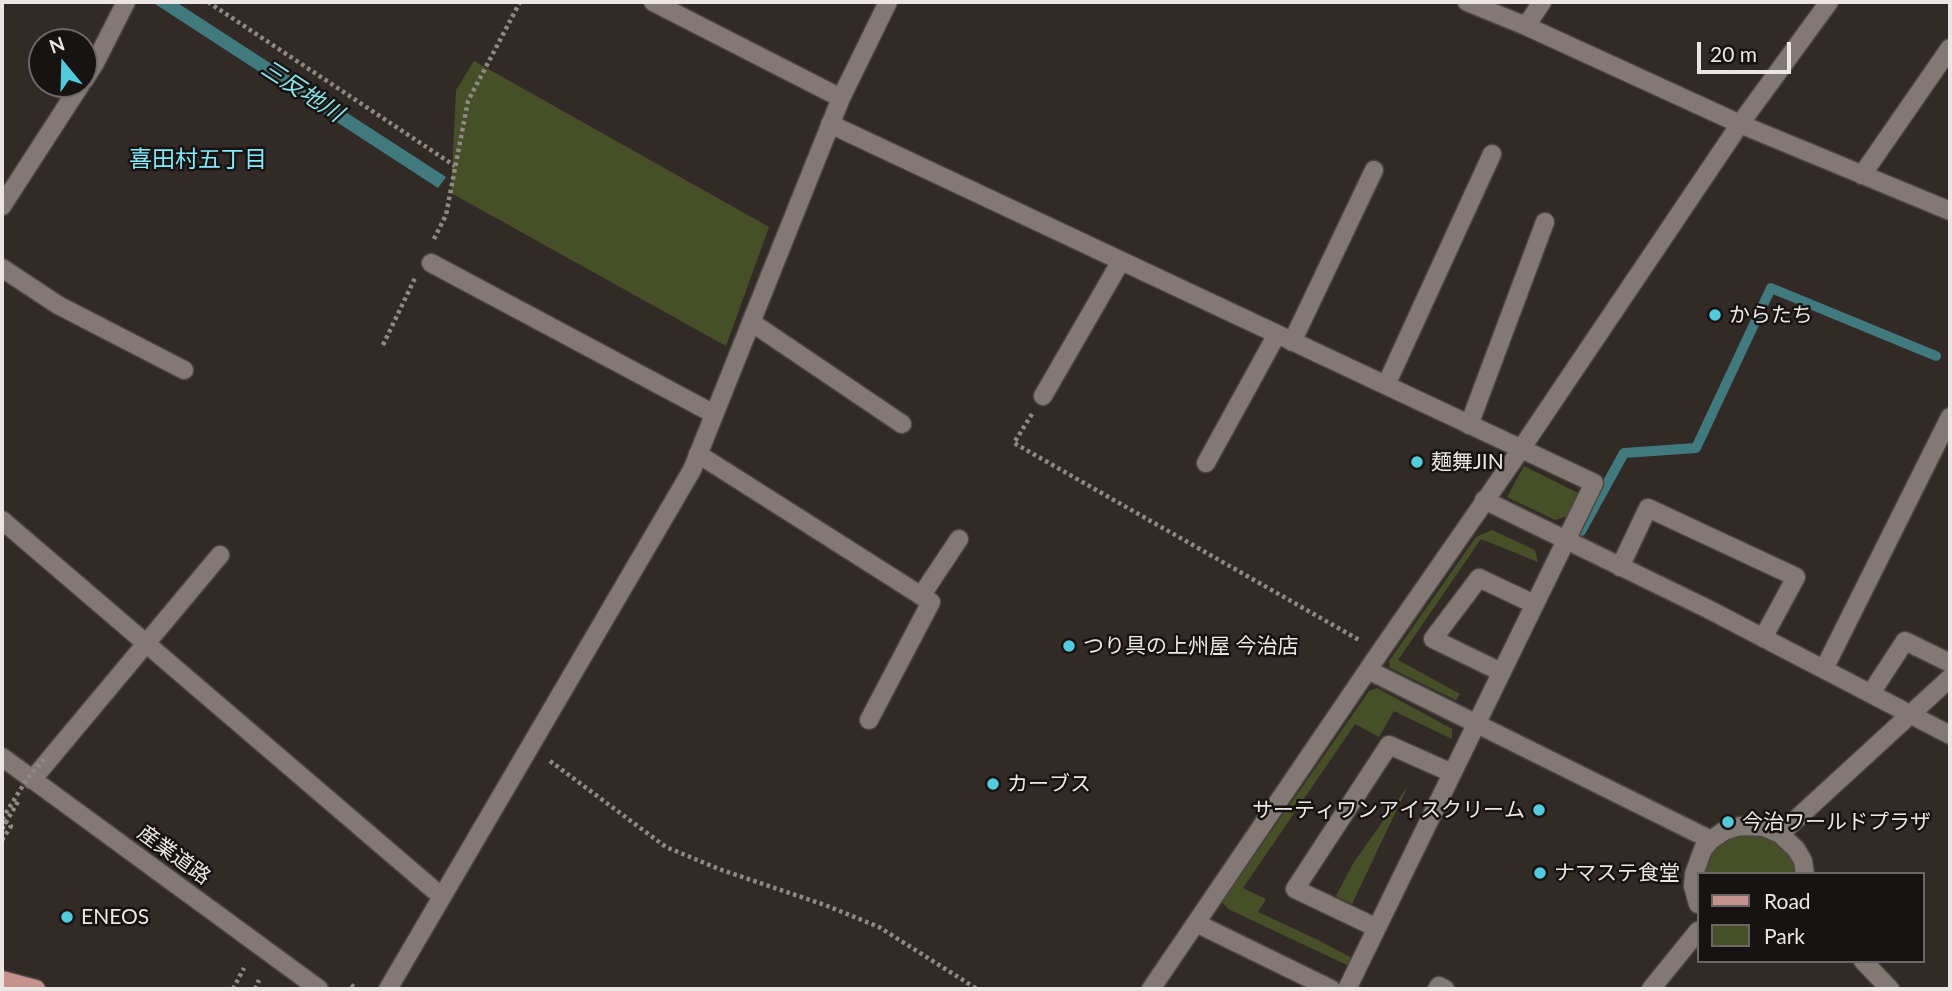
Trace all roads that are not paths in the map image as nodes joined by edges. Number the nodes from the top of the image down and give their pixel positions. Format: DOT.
graph roads {
  1 [pos="126,2"];
  2 [pos="653,2"];
  3 [pos="888,2"];
  4 [pos="1467,2"];
  5 [pos="1542,2"];
  6 [pos="1829,2"];
  7 [pos="1526,26"];
  8 [pos="1950,48"];
  9 [pos="98,57"];
  10 [pos="841,97"];
  11 [pos="73,98"];
  12 [pos="830,124"];
  13 [pos="1740,124"];
  14 [pos="1492,154"];
  15 [pos="1374,170"];
  16 [pos="1862,175"];
  17 [pos="2,206"];
  18 [pos="1950,211"];
  19 [pos="1545,222"];
  20 [pos="1121,261"];
  21 [pos="426,262"];
  22 [pos="2,268"];
  23 [pos="751,323"];
  24 [pos="1284,338"];
  25 [pos="184,370"];
  26 [pos="1386,386"];
  27 [pos="1042,396"];
  28 [pos="714,414"];
  29 [pos="1950,417"];
  30 [pos="902,424"];
  31 [pos="1469,425"];
  32 [pos="1521,449"];
  33 [pos="698,454"];
  34 [pos="1206,463"];
  35 [pos="1484,500"];
  36 [pos="2,520"];
  37 [pos="959,539"];
  38 [pos="1565,540"];
  39 [pos="220,555"];
  40 [pos="1620,567"];
  41 [pos="921,596"];
  42 [pos="1534,604"];
  43 [pos="1763,638"];
  44 [pos="146,643"];
  45 [pos="1950,663"];
  46 [pos="1824,669"];
  47 [pos="1368,670"];
  48 [pos="1501,672"];
  49 [pos="1950,678"];
  50 [pos="1871,693"];
  51 [pos="1912,715"];
  52 [pos="869,720"];
  53 [pos="1476,723"];
  54 [pos="1950,735"];
  55 [pos="2,757"];
  56 [pos="1452,773"];
  57 [pos="32,780"];
  58 [pos="1780,834"];
  59 [pos="1711,840"];
  60 [pos="1805,872"];
  61 [pos="441,896"];
  62 [pos="1696,897"];
  63 [pos="1196,923"];
  64 [pos="1377,928"];
  65 [pos="1696,933"];
  66 [pos="1865,963"];
  67 [pos="2,980"];
  68 [pos="36,989"];
  69 [pos="319,989"];
  70 [pos="388,989"];
  71 [pos="1151,989"];
  72 [pos="1331,989"];
  73 [pos="1347,989"];
  74 [pos="1437,989"];
  75 [pos="1445,989"];
  76 [pos="1651,989"];
  77 [pos="1890,989"];
  1 -- 9 [label="street"];
  2 -- 10 [label="street"];
  3 -- 10 [label="street"];
  4 -- 7 [label="street"];
  5 -- 7 [label="street"];
  6 -- 13 [label="street"];
  7 -- 13 [label="street"];
  8 -- 16 [label="street"];
  10 -- 12 [label="street"];
  11 -- 17 [label="street"];
  12 -- 20 [label="street"];
  12 -- 23 [label="street"];
  13 -- 16 [label="street"];
  13 -- 32 [label="street"];
  14 -- 26 [label="street"];
  15 -- 24 [label="street"];
  16 -- 18 [label="street"];
  19 -- 31 [label="street"];
  20 -- 24 [label="street"];
  20 -- 27 [label="street"];
  21 -- 28 [label="street"];
  22 -- 25 [label="street"];
  23 -- 28 [label="street"];
  23 -- 30 [label="street"];
  24 -- 26 [label="street"];
  24 -- 34 [label="street"];
  26 -- 31 [label="street"];
  28 -- 33 [label="street"];
  29 -- 46 [label="street"];
  31 -- 32 [label="street"];
  32 -- 35 [label="street"];
  32 -- 38 [label="street"];
  33 -- 41 [label="street"];
  33 -- 61 [label="street"];
  35 -- 38 [label="street"];
  35 -- 47 [label="street"];
  36 -- 44 [label="street"];
  37 -- 41 [label="street"];
  38 -- 40 [label="street"];
  38 -- 42 [label="street"];
  39 -- 44 [label="street"];
  40 -- 43 [label="street"];
  40 -- 43 [label="street"];
  41 -- 52 [label="street"];
  42 -- 48 [label="street"];
  42 -- 48 [label="street"];
  43 -- 46 [label="street"];
  44 -- 57 [label="street"];
  44 -- 61 [label="street"];
  45 -- 50 [label="street"];
  46 -- 50 [label="street"];
  47 -- 53 [label="street"];
  47 -- 63 [label="street"];
  48 -- 53 [label="street"];
  49 -- 51 [label="street"];
  50 -- 51 [label="street"];
  51 -- 54 [label="street"];
  51 -- 58 [label="street"];
  53 -- 56 [label="street"];
  53 -- 59 [label="street"];
  55 -- 57 [label="street, 産業道路"];
  56 -- 64 [label="street"];
  56 -- 64 [label="street"];
  57 -- 69 [label="street, 産業道路"];
  58 -- 59 [label="street"];
  58 -- 60 [label="street"];
  59 -- 62 [label="street"];
  61 -- 70 [label="street"];
  63 -- 71 [label="street"];
  63 -- 72 [label="street"];
  64 -- 73 [label="street"];
  65 -- 76 [label="street"];
  66 -- 77 [label="street"];
  67 -- 68 [label="main road"];
  74 -- 75 [label="street"];
}
